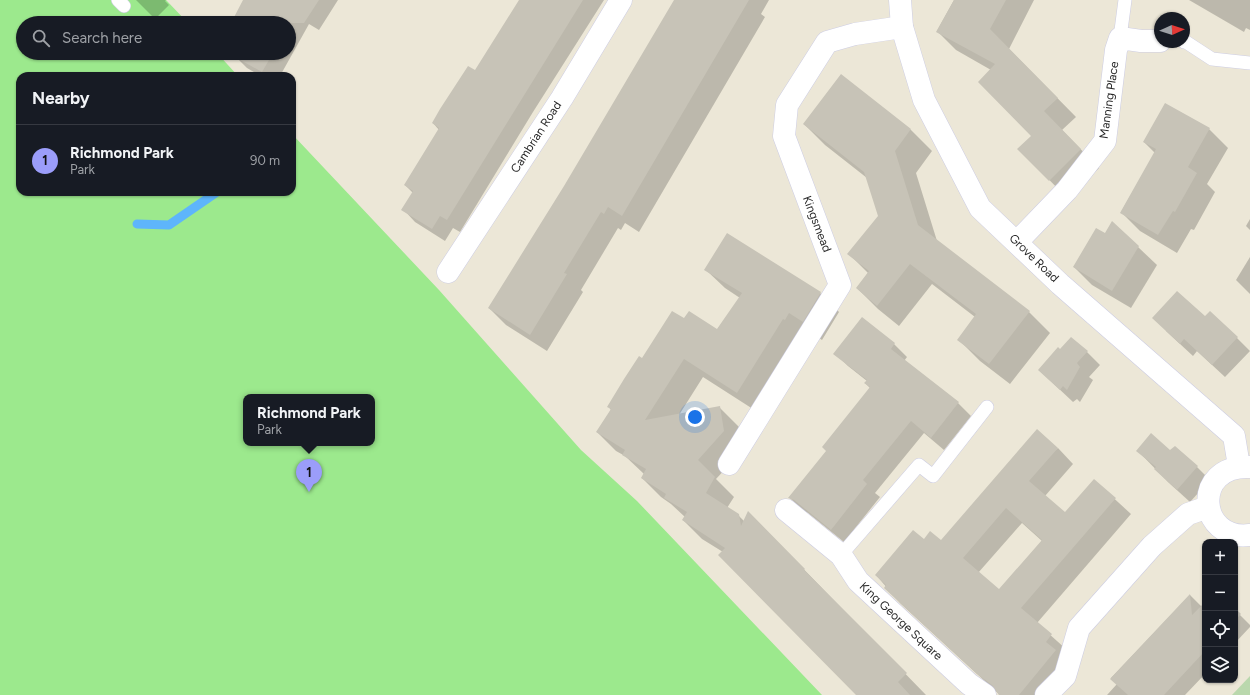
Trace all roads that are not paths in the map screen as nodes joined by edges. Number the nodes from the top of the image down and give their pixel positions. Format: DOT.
graph roads {
  1 [pos="621,0"];
  2 [pos="900,0"];
  3 [pos="1125,0"];
  4 [pos="902,28"];
  5 [pos="1120,38"];
  6 [pos="1154,41"];
  7 [pos="1190,45"];
  8 [pos="1250,63"];
  9 [pos="1017,242"];
  10 [pos="448,272"];
  11 [pos="987,407"];
  12 [pos="729,464"];
  13 [pos="1244,466"];
  14 [pos="1208,507"];
  15 [pos="786,510"];
  16 [pos="1250,535"];
  17 [pos="841,555"];
  18 [pos="985,695"];
  19 [pos="1046,695"];
  1 -- 10 [label="street, Cambrian Road"];
  2 -- 4 [label="street, Grove Road"];
  3 -- 5 [label="lane"];
  4 -- 9 [label="street, Grove Road"];
  4 -- 12 [label="street, Kingsmead"];
  5 -- 6 [label="street"];
  5 -- 9 [label="street, Manning Place"];
  7 -- 8 [label="lane"];
  9 -- 13 [label="street, Grove Road"];
  11 -- 17 [label="lane"];
  13 -- 14 [label="street"];
  14 -- 16 [label="street"];
  14 -- 19 [label="street"];
  15 -- 17 [label="street, King George Square"];
  17 -- 18 [label="street, King George Square"];
}
